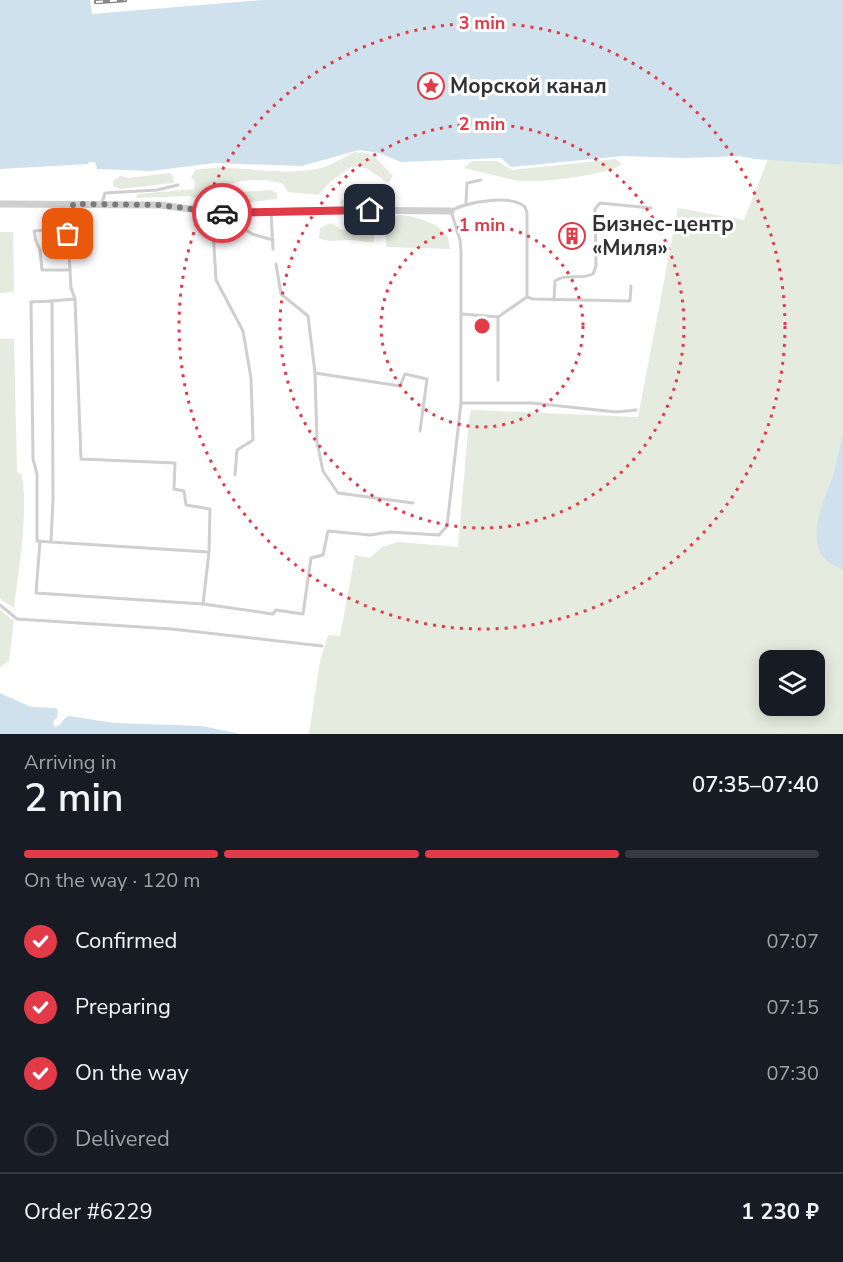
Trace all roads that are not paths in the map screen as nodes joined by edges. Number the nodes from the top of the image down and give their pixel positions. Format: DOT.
graph roads {
  1 [pos="481,180"];
  2 [pos="178,185"];
  3 [pos="466,203"];
  4 [pos="0,204"];
  5 [pos="61,204"];
  6 [pos="73,204"];
  7 [pos="102,205"];
  8 [pos="651,208"];
  9 [pos="212,211"];
  10 [pos="451,211"];
  11 [pos="271,212"];
  12 [pos="221,213"];
  13 [pos="63,229"];
  14 [pos="68,234"];
  15 [pos="273,240"];
  16 [pos="273,249"];
  17 [pos="276,264"];
  18 [pos="70,270"];
  19 [pos="631,286"];
  20 [pos="527,297"];
  21 [pos="75,299"];
  22 [pos="554,300"];
  23 [pos="52,301"];
  24 [pos="462,314"];
  25 [pos="498,317"];
  26 [pos="315,373"];
  27 [pos="498,380"];
  28 [pos="461,404"];
  29 [pos="636,410"];
  30 [pos="420,431"];
  31 [pos="235,475"];
  32 [pos="413,503"];
  33 [pos="40,541"];
  34 [pos="51,542"];
  35 [pos="209,552"];
  36 [pos="203,604"];
  37 [pos="0,605"];
  38 [pos="322,646"];
  1 -- 3 [label="lane"];
  2 -- 7 [label="lane"];
  3 -- 10 [label="lane"];
  3 -- 20 [label="lane"];
  4 -- 5 [label="street"];
  5 -- 6 [label="street"];
  5 -- 13 [label="lane"];
  6 -- 7 [label="street"];
  6 -- 14 [label="lane"];
  7 -- 9 [label="street"];
  8 -- 22 [label="lane"];
  9 -- 12 [label="street"];
  9 -- 31 [label="lane"];
  10 -- 11 [label="street"];
  10 -- 24 [label="lane"];
  11 -- 12 [label="street"];
  11 -- 15 [label="lane"];
  12 -- 15 [label="lane"];
  13 -- 14 [label="lane"];
  13 -- 18 [label="lane"];
  14 -- 18 [label="lane"];
  15 -- 16 [label="lane"];
  17 -- 26 [label="lane"];
  18 -- 21 [label="lane"];
  19 -- 22 [label="lane"];
  20 -- 22 [label="lane"];
  20 -- 25 [label="lane"];
  21 -- 23 [label="lane"];
  21 -- 35 [label="lane"];
  23 -- 33 [label="lane"];
  23 -- 34 [label="lane"];
  24 -- 25 [label="lane"];
  24 -- 28 [label="lane"];
  25 -- 27 [label="lane"];
  26 -- 30 [label="lane"];
  26 -- 32 [label="lane"];
  28 -- 29 [label="lane"];
  28 -- 36 [label="lane"];
  33 -- 34 [label="lane"];
  33 -- 36 [label="lane"];
  34 -- 35 [label="lane"];
  35 -- 36 [label="lane"];
  37 -- 38 [label="lane"];
}
